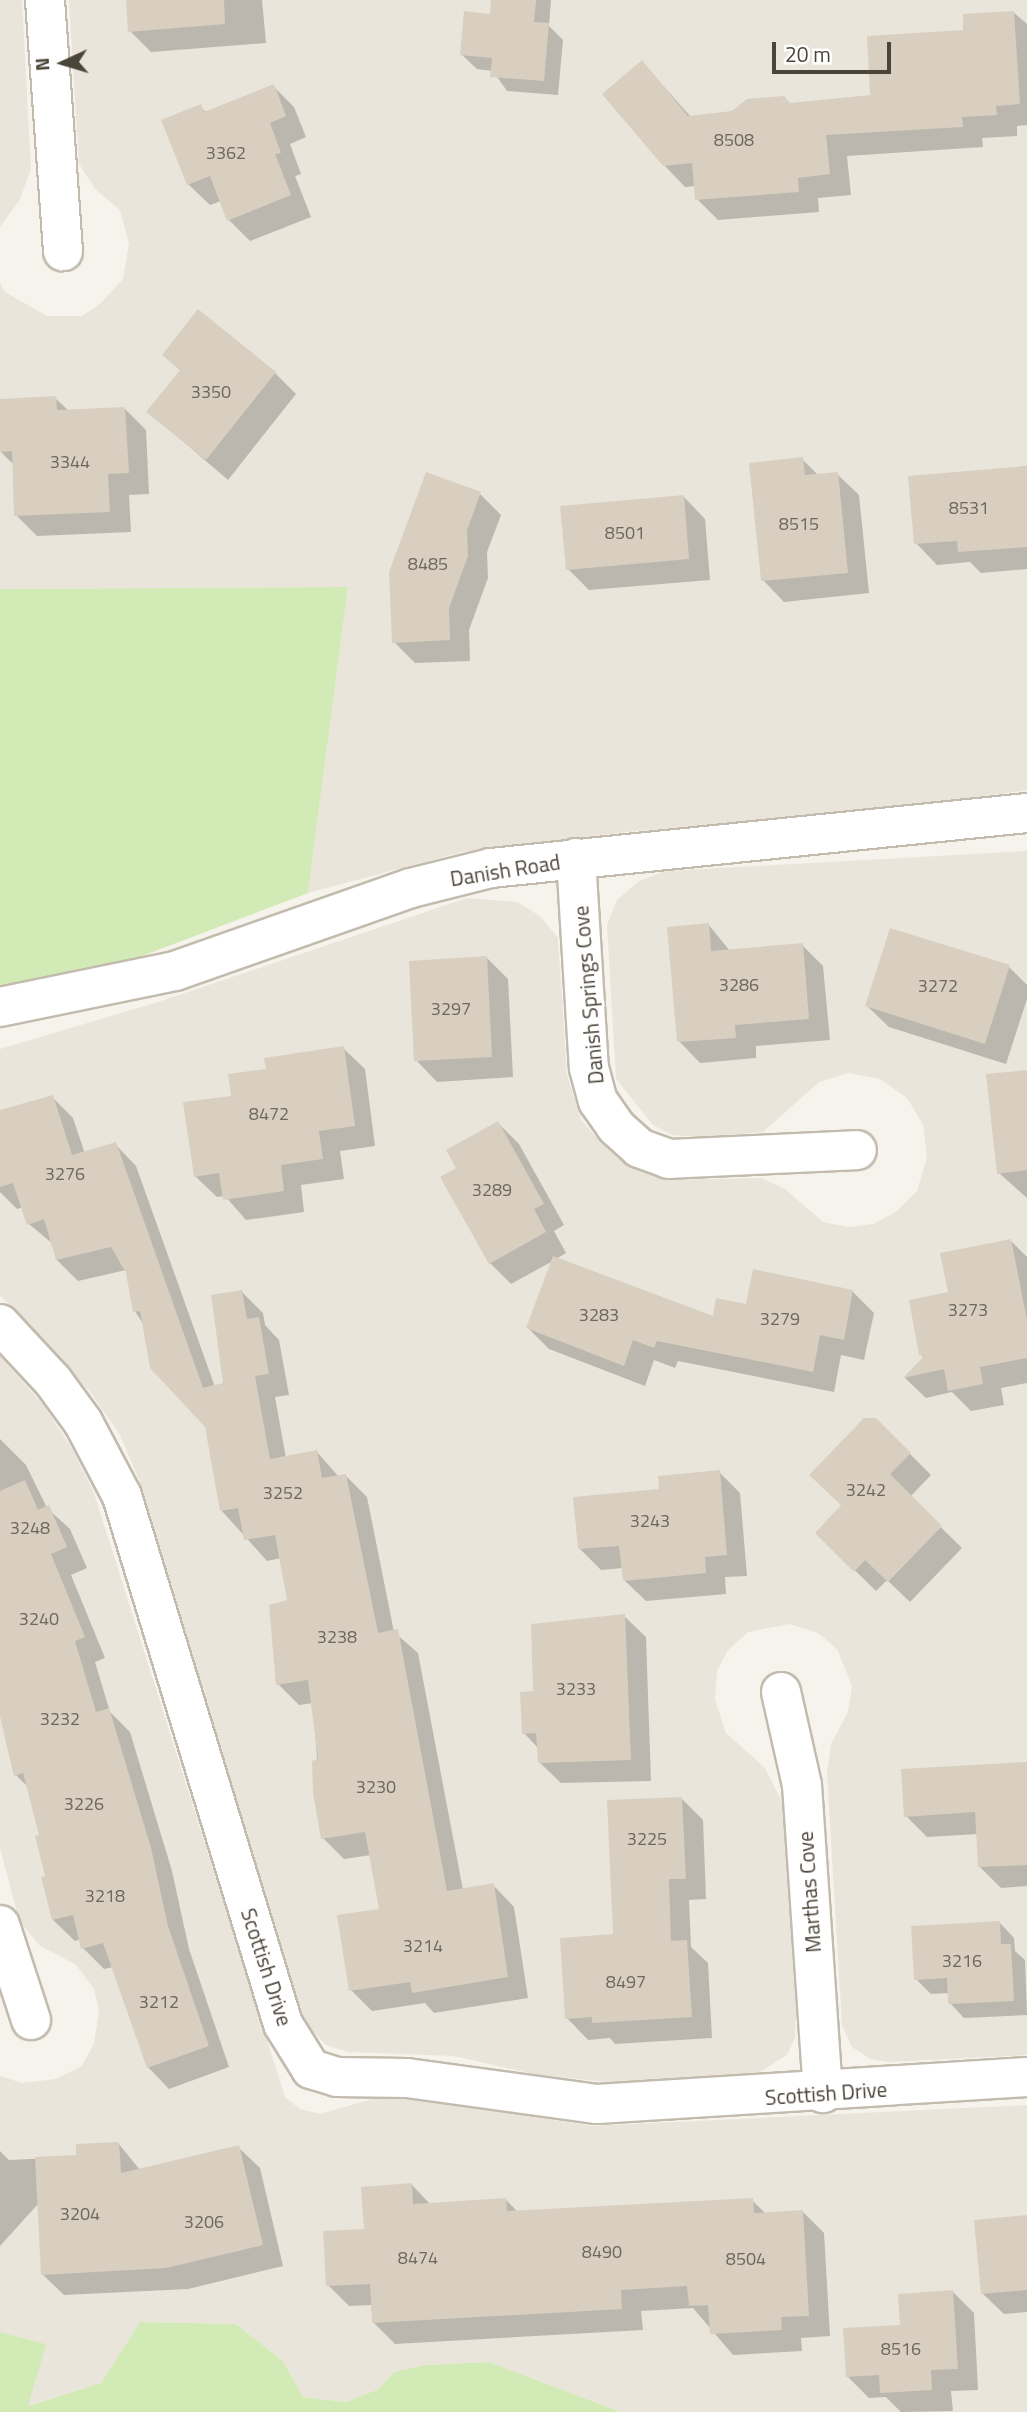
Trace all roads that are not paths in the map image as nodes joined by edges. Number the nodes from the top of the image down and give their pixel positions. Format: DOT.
graph roads {
  1 [pos="45,0"];
  2 [pos="63,251"];
  3 [pos="1027,813"];
  4 [pos="576,859"];
  5 [pos="0,1007"];
  6 [pos="857,1150"];
  7 [pos="0,1324"];
  8 [pos="781,1692"];
  9 [pos="0,1925"];
  10 [pos="31,2020"];
  11 [pos="1027,2077"];
  12 [pos="823,2093"];
  1 -- 2 [label="street"];
  3 -- 4 [label="street, Danish Road"];
  4 -- 5 [label="street, Danish Road"];
  4 -- 6 [label="street, Danish Springs Cove"];
  7 -- 12 [label="street, Scottish Drive"];
  8 -- 12 [label="street, Marthas Cove"];
  9 -- 10 [label="street"];
  11 -- 12 [label="street, Scottish Drive"];
}
